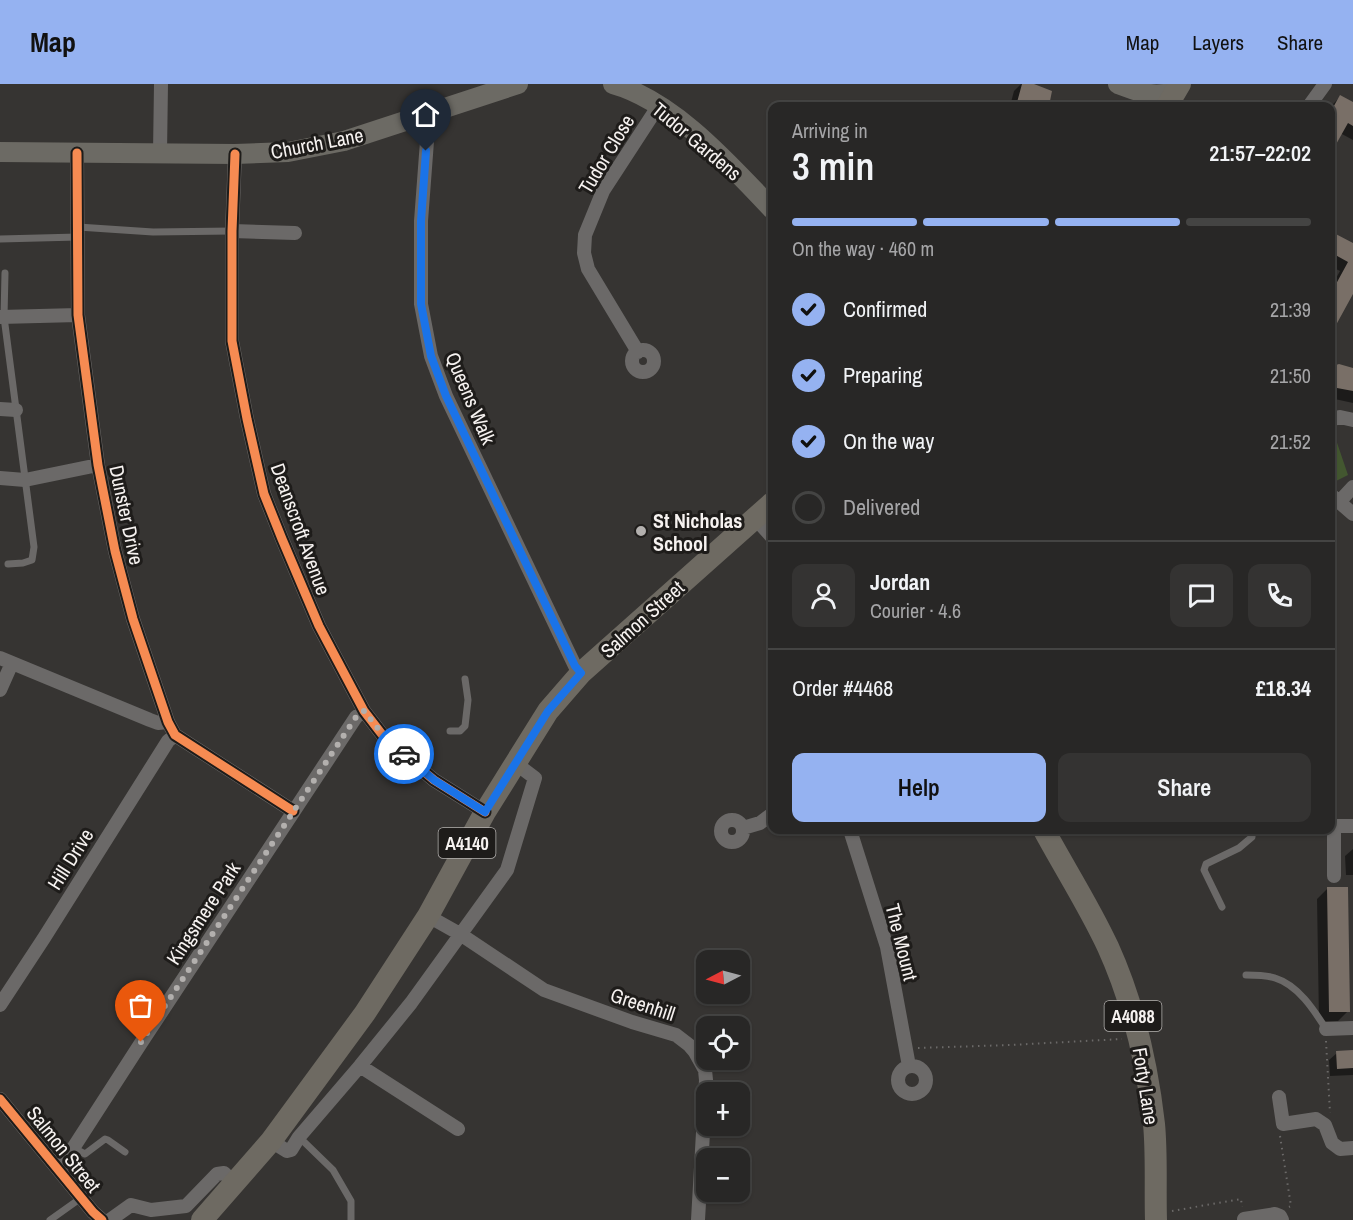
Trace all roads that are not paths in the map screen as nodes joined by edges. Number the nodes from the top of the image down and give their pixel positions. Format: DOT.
graph roads {
  1 [pos="161,84"];
  2 [pos="518,84"];
  3 [pos="613,84"];
  4 [pos="1118,84"];
  5 [pos="1325,84"];
  6 [pos="1175,94"];
  7 [pos="1312,102"];
  8 [pos="659,105"];
  9 [pos="425,115"];
  10 [pos="0,152"];
  11 [pos="77,153"];
  12 [pos="160,153"];
  13 [pos="235,154"];
  14 [pos="768,205"];
  15 [pos="232,231"];
  16 [pos="78,232"];
  17 [pos="295,233"];
  18 [pos="0,239"];
  19 [pos="5,273"];
  20 [pos="78,315"];
  21 [pos="2,317"];
  22 [pos="638,352"];
  23 [pos="0,409"];
  24 [pos="16,410"];
  25 [pos="1335,418"];
  26 [pos="1353,420"];
  27 [pos="98,465"];
  28 [pos="0,478"];
  29 [pos="25,480"];
  30 [pos="1353,487"];
  31 [pos="1335,497"];
  32 [pos="768,507"];
  33 [pos="1353,514"];
  34 [pos="755,518"];
  35 [pos="768,533"];
  36 [pos="8,564"];
  37 [pos="6,661"];
  38 [pos="581,673"];
  39 [pos="465,680"];
  40 [pos="0,690"];
  41 [pos="364,711"];
  42 [pos="171,729"];
  43 [pos="450,731"];
  44 [pos="423,751"];
  45 [pos="411,761"];
  46 [pos="515,763"];
  47 [pos="293,811"];
  48 [pos="485,812"];
  49 [pos="768,817"];
  50 [pos="1335,826"];
  51 [pos="1353,826"];
  52 [pos="743,828"];
  53 [pos="851,834"];
  54 [pos="1046,834"];
  55 [pos="1252,834"];
  56 [pos="1332,834"];
  57 [pos="1334,876"];
  58 [pos="1222,907"];
  59 [pos="428,916"];
  60 [pos="460,934"];
  61 [pos="1246,975"];
  62 [pos="0,1005"];
  63 [pos="1353,1028"];
  64 [pos="1326,1029"];
  65 [pos="360,1066"];
  66 [pos="909,1066"];
  67 [pos="1279,1097"];
  68 [pos="0,1099"];
  69 [pos="458,1129"];
  70 [pos="298,1137"];
  71 [pos="272,1141"];
  72 [pos="73,1148"];
  73 [pos="1353,1148"];
  74 [pos="125,1152"];
  75 [pos="59,1170"];
  76 [pos="234,1183"];
  77 [pos="81,1198"];
  78 [pos="1156,1217"];
  79 [pos="1244,1218"];
  80 [pos="1281,1218"];
  81 [pos="50,1220"];
  82 [pos="102,1220"];
  83 [pos="110,1220"];
  84 [pos="202,1220"];
  85 [pos="351,1220"];
  86 [pos="698,1220"];
  1 -- 12 [label="street"];
  2 -- 9 [label="main road, Church Lane"];
  3 -- 8 [label="main road, Tudor Gardens"];
  4 -- 6 [label="main road"];
  5 -- 7 [label="street"];
  8 -- 14 [label="main road, Tudor Gardens"];
  8 -- 22 [label="street, Tudor Close"];
  9 -- 13 [label="main road, Church Lane"];
  9 -- 38 [label="street, Queens Walk"];
  10 -- 11 [label="main road, Church Lane"];
  11 -- 12 [label="main road, Church Lane"];
  11 -- 16 [label="street, Dunster Drive"];
  12 -- 13 [label="main road, Church Lane"];
  13 -- 15 [label="street, Deanscroft Avenue"];
  15 -- 16 [label="lane"];
  15 -- 17 [label="street"];
  15 -- 41 [label="street, Deanscroft Avenue"];
  16 -- 18 [label="lane"];
  16 -- 20 [label="street, Dunster Drive"];
  19 -- 21 [label="lane"];
  20 -- 21 [label="street"];
  20 -- 27 [label="street, Dunster Drive"];
  21 -- 24 [label="lane"];
  23 -- 24 [label="street"];
  24 -- 29 [label="lane"];
  25 -- 26 [label="street"];
  27 -- 29 [label="street"];
  27 -- 42 [label="street, Dunster Drive"];
  28 -- 29 [label="street"];
  29 -- 36 [label="lane"];
  30 -- 31 [label="street"];
  31 -- 33 [label="street"];
  32 -- 34 [label="main road, Salmon Street / A4140"];
  34 -- 35 [label="street"];
  34 -- 38 [label="main road, Salmon Street / A4140"];
  37 -- 40 [label="street"];
  37 -- 42 [label="street"];
  38 -- 46 [label="main road, Salmon Street / A4140"];
  39 -- 43 [label="lane"];
  41 -- 45 [label="street, Deanscroft Avenue"];
  41 -- 47 [label="street, Kingsmere Park"];
  42 -- 47 [label="street"];
  42 -- 62 [label="street, Hill Drive"];
  44 -- 45 [label="lane"];
  45 -- 48 [label="street, Deanscroft Avenue"];
  46 -- 48 [label="main road, Salmon Street / A4140"];
  46 -- 60 [label="street"];
  47 -- 72 [label="street, Kingsmere Park"];
  48 -- 59 [label="main road, Salmon Street / A4140"];
  49 -- 52 [label="street"];
  50 -- 51 [label="street"];
  53 -- 66 [label="street, The Mount"];
  54 -- 78 [label="main road, Forty Lane / A4088"];
  55 -- 58 [label="lane"];
  56 -- 57 [label="street"];
  59 -- 60 [label="street, Greenhill"];
  59 -- 71 [label="main road, Salmon Street / A4140"];
  60 -- 65 [label="street"];
  60 -- 86 [label="street, Greenhill"];
  61 -- 64 [label="lane"];
  63 -- 64 [label="street"];
  65 -- 69 [label="street"];
  65 -- 70 [label="street"];
  67 -- 73 [label="street"];
  68 -- 75 [label="street, Salmon Street"];
  70 -- 71 [label="street"];
  70 -- 85 [label="lane"];
  71 -- 76 [label="main road, Salmon Street / A4140"];
  72 -- 74 [label="lane"];
  72 -- 75 [label="street, Kingsmere Park"];
  75 -- 77 [label="street, Salmon Street"];
  76 -- 83 [label="street"];
  76 -- 84 [label="main road, Salmon Street / A4140"];
  77 -- 81 [label="lane"];
  77 -- 82 [label="street, Salmon Street"];
  79 -- 80 [label="street"];
}
